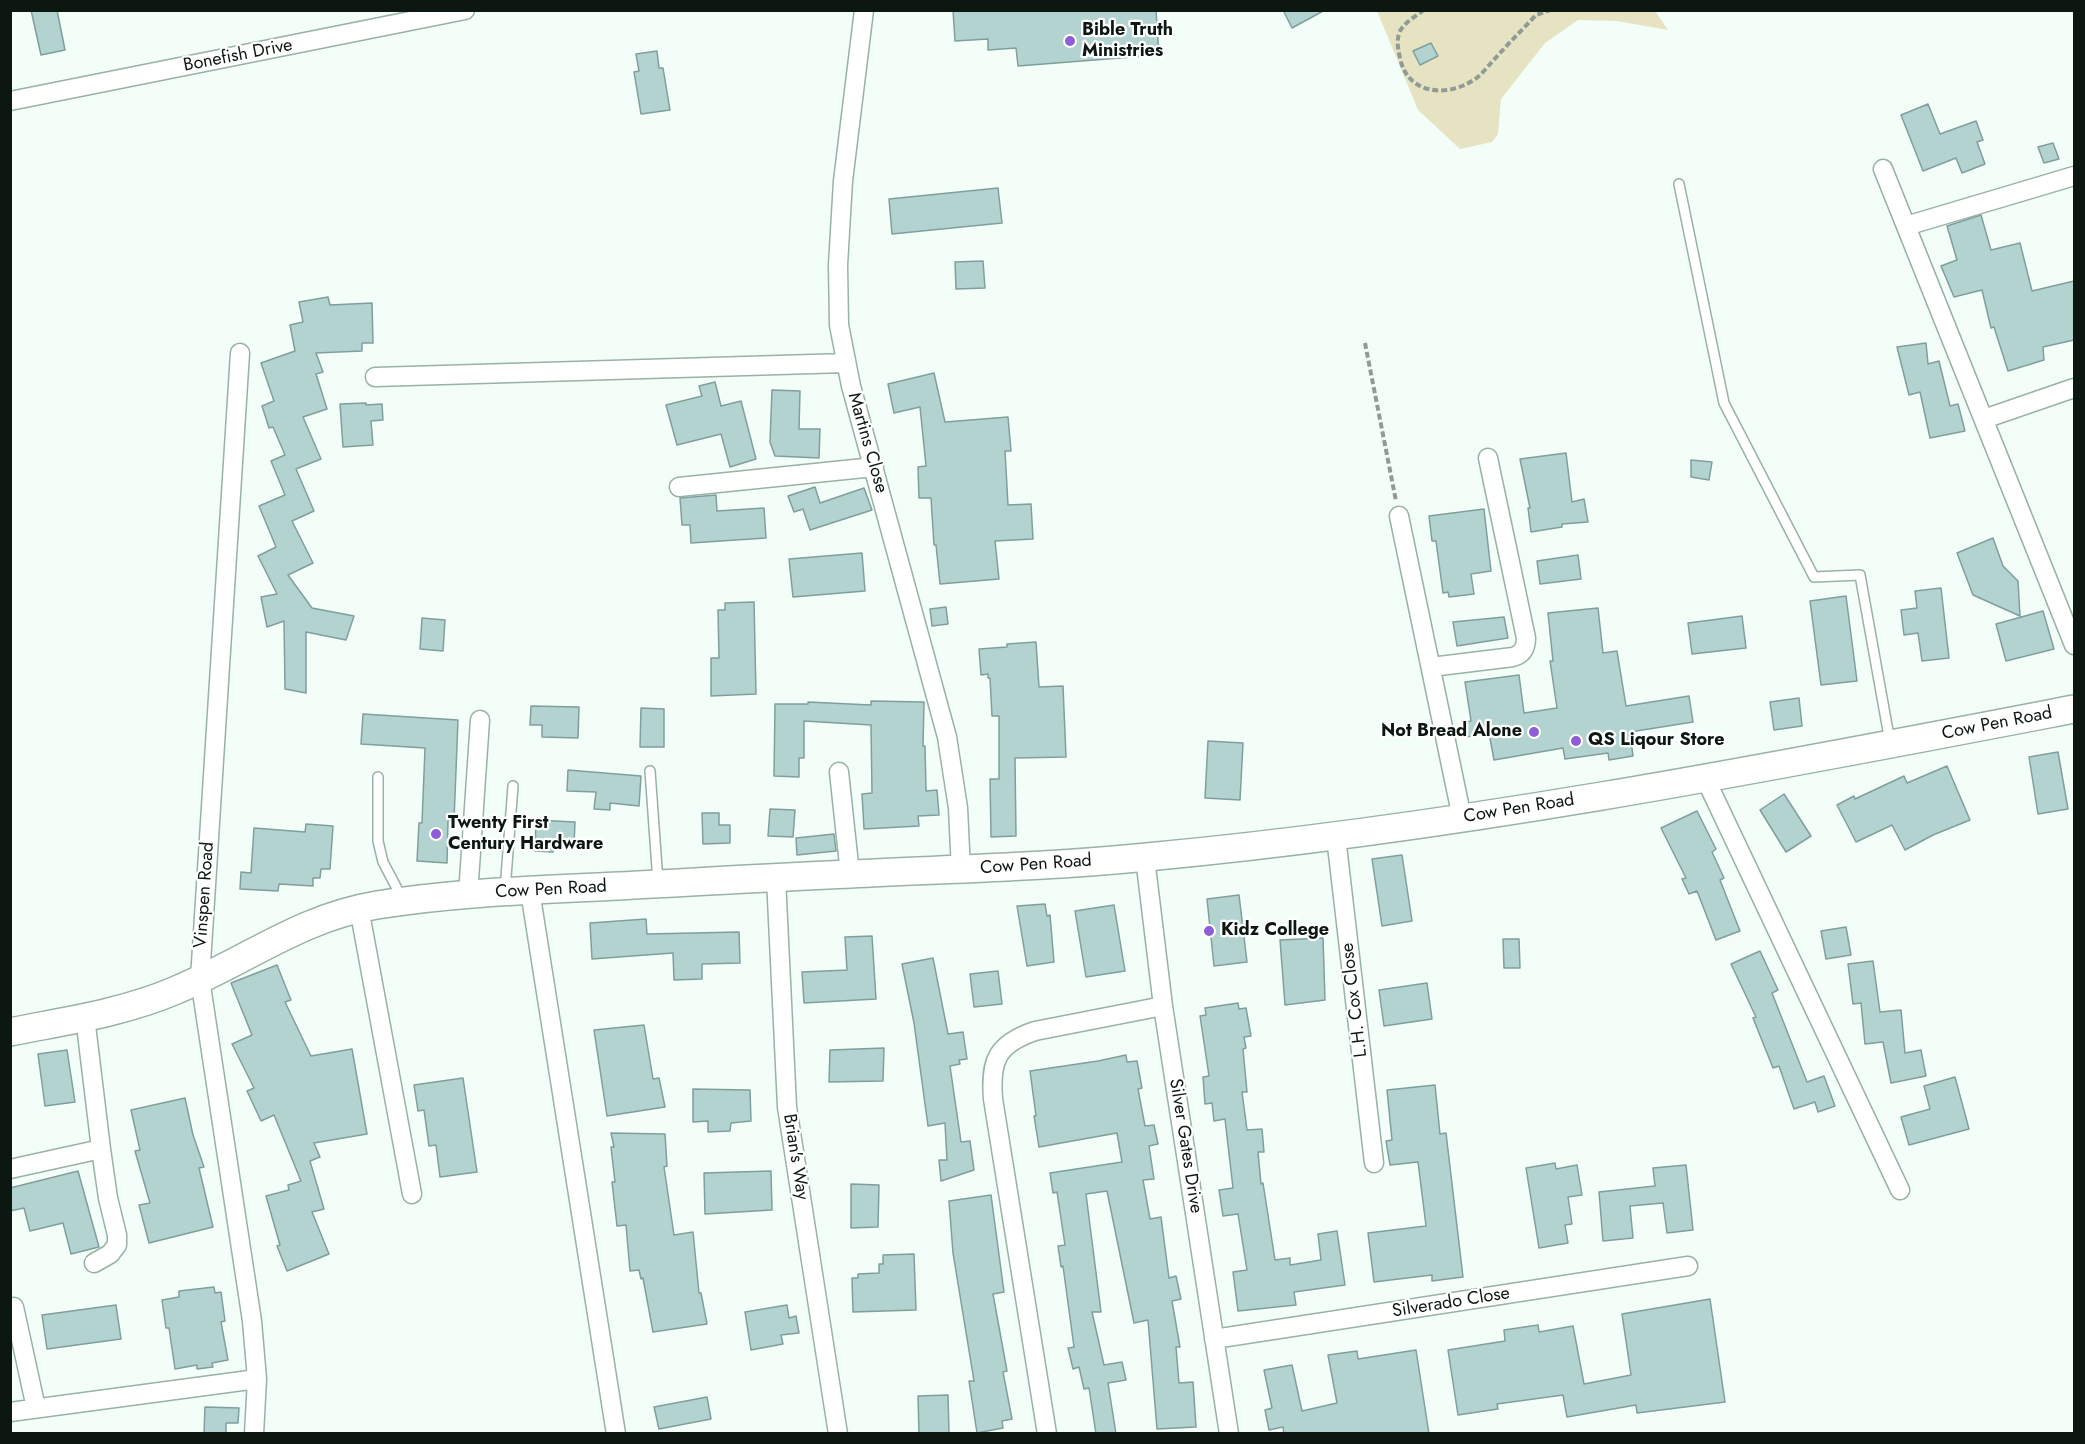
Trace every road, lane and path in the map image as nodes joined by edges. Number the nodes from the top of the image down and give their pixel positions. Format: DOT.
graph roads {
  1 [pos="465,10"];
  2 [pos="864,10"];
  3 [pos="1424,10"];
  4 [pos="1550,10"];
  5 [pos="10,100"];
  6 [pos="1883,169"];
  7 [pos="2074,176"];
  8 [pos="1679,184"];
  9 [pos="1906,226"];
  10 [pos="1365,343"];
  11 [pos="240,353"];
  12 [pos="846,363"];
  13 [pos="375,377"];
  14 [pos="2074,387"];
  15 [pos="1984,419"];
  16 [pos="1488,458"];
  17 [pos="874,467"];
  18 [pos="679,487"];
  19 [pos="1399,516"];
  20 [pos="2074,645"];
  21 [pos="1431,667"];
  22 [pos="2074,709"];
  23 [pos="480,720"];
  24 [pos="1891,745"];
  25 [pos="650,771"];
  26 [pos="839,772"];
  27 [pos="378,777"];
  28 [pos="1706,780"];
  29 [pos="513,786"];
  30 [pos="1462,818"];
  31 [pos="1336,837"];
  32 [pos="1145,858"];
  33 [pos="961,870"];
  34 [pos="850,874"];
  35 [pos="776,878"];
  36 [pos="658,884"];
  37 [pos="517,892"];
  38 [pos="468,895"];
  39 [pos="404,901"];
  40 [pos="359,908"];
  41 [pos="200,979"];
  42 [pos="1163,1006"];
  43 [pos="85,1017"];
  44 [pos="10,1032"];
  45 [pos="101,1149"];
  46 [pos="1374,1163"];
  47 [pos="10,1169"];
  48 [pos="1900,1190"];
  49 [pos="412,1194"];
  50 [pos="94,1263"];
  51 [pos="1688,1266"];
  52 [pos="14,1307"];
  53 [pos="1214,1339"];
  54 [pos="257,1379"];
  55 [pos="36,1408"];
  56 [pos="10,1412"];
  57 [pos="254,1434"];
  58 [pos="616,1434"];
  59 [pos="838,1434"];
  60 [pos="1047,1434"];
  61 [pos="1229,1434"];
  1 -- 5 [label="street, Bonefish Drive"];
  2 -- 12 [label="street, Martins Close"];
  3 -- 4 [label="path"];
  6 -- 9 [label="street"];
  7 -- 9 [label="street"];
  8 -- 24 [label="lane"];
  9 -- 15 [label="street"];
  10 -- 19 [label="path"];
  11 -- 41 [label="street, Vinspen Road"];
  12 -- 13 [label="street"];
  12 -- 17 [label="street, Martins Close"];
  14 -- 15 [label="street"];
  15 -- 20 [label="street"];
  16 -- 21 [label="street"];
  17 -- 18 [label="street"];
  17 -- 33 [label="street, Martins Close"];
  19 -- 21 [label="street"];
  21 -- 30 [label="street"];
  22 -- 24 [label="main road, Cow Pen Road"];
  23 -- 38 [label="street"];
  24 -- 28 [label="main road, Cow Pen Road"];
  25 -- 36 [label="lane"];
  26 -- 34 [label="street"];
  27 -- 39 [label="lane"];
  28 -- 30 [label="main road, Cow Pen Road"];
  28 -- 48 [label="street"];
  29 -- 37 [label="lane"];
  30 -- 31 [label="main road, Cow Pen Road"];
  31 -- 32 [label="main road, Cow Pen Road"];
  31 -- 46 [label="street, L.H. Cox Close"];
  32 -- 33 [label="main road, Cow Pen Road"];
  32 -- 42 [label="street, Silver Gates Drive"];
  33 -- 34 [label="main road, Cow Pen Road"];
  34 -- 35 [label="main road, Cow Pen Road"];
  35 -- 36 [label="main road, Cow Pen Road"];
  35 -- 59 [label="street, Brian's Way"];
  36 -- 37 [label="main road, Cow Pen Road"];
  37 -- 38 [label="main road, Cow Pen Road"];
  37 -- 58 [label="street"];
  38 -- 39 [label="main road, Cow Pen Road"];
  39 -- 40 [label="main road, Cow Pen Road"];
  40 -- 41 [label="main road, Cow Pen Road"];
  40 -- 49 [label="street"];
  41 -- 43 [label="main road, Cow Pen Road"];
  41 -- 54 [label="street, Vinspen Road"];
  42 -- 53 [label="street, Silver Gates Drive"];
  42 -- 60 [label="street"];
  43 -- 44 [label="main road, Cow Pen Road"];
  43 -- 45 [label="street"];
  45 -- 47 [label="street"];
  45 -- 50 [label="street"];
  51 -- 53 [label="street, Silverado Close"];
  52 -- 55 [label="street"];
  53 -- 61 [label="street, Silver Gates Drive"];
  54 -- 55 [label="street"];
  54 -- 57 [label="street, Vinspen Road"];
  55 -- 56 [label="street"];
}
